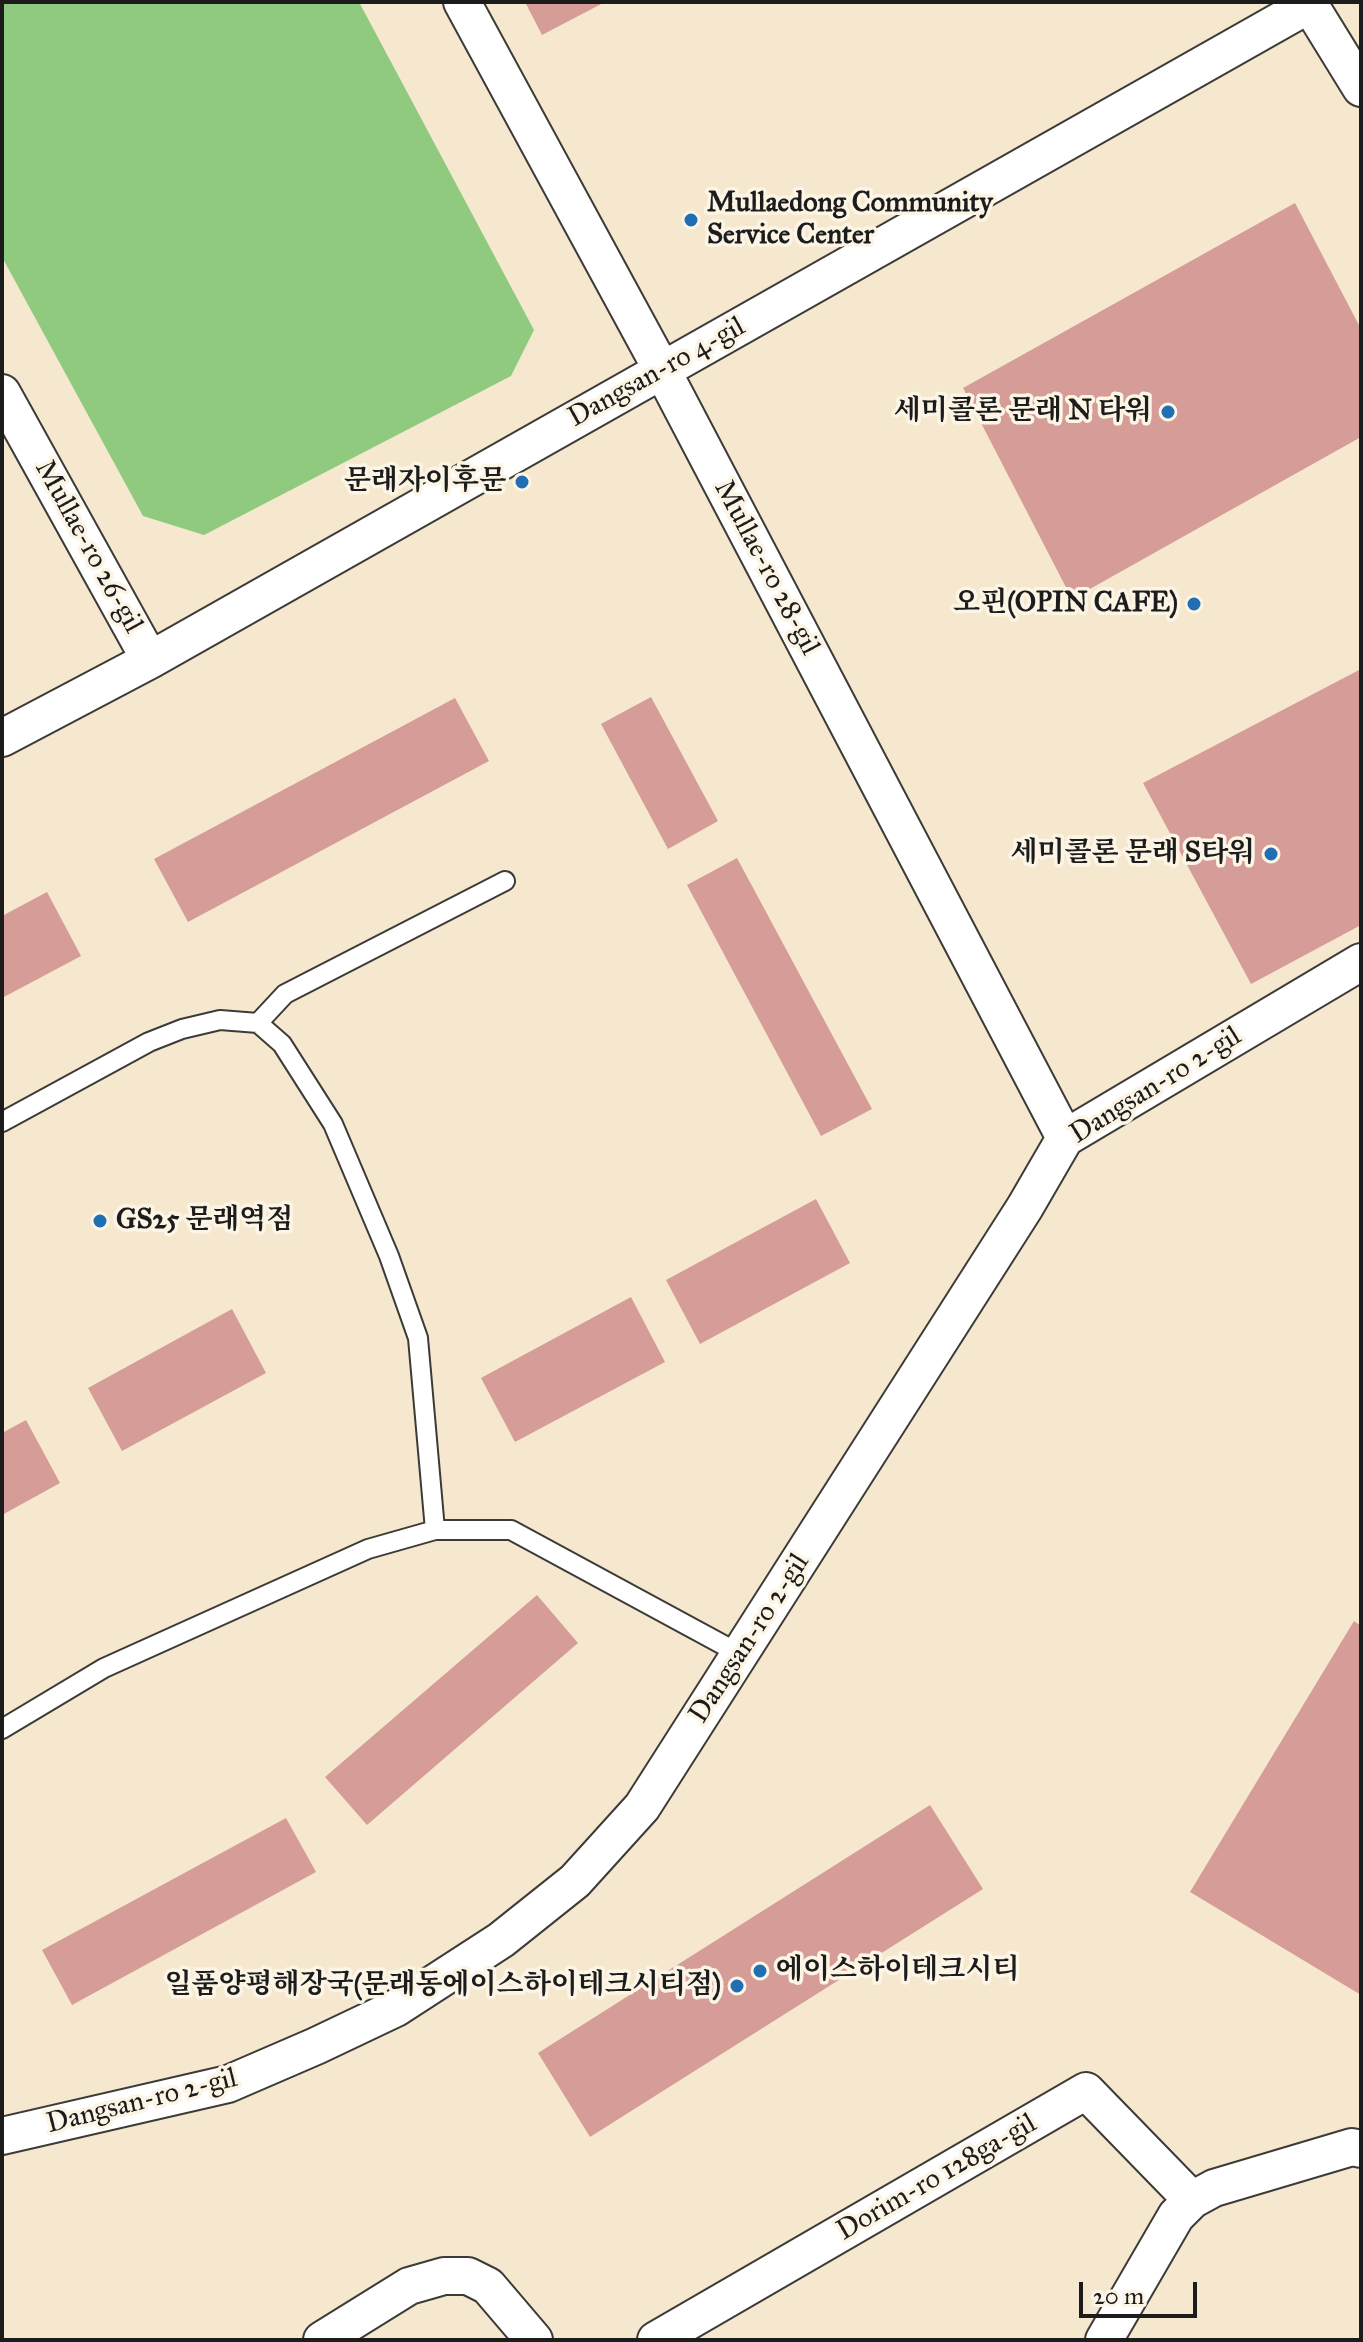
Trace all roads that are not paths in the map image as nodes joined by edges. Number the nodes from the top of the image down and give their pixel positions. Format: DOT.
graph roads {
  1 [pos="462,2"];
  2 [pos="1309,3"];
  3 [pos="1361,88"];
  4 [pos="662,370"];
  5 [pos="2,393"];
  6 [pos="150,660"];
  7 [pos="2,738"];
  8 [pos="505,881"];
  9 [pos="1361,962"];
  10 [pos="258,1023"];
  11 [pos="2,1122"];
  12 [pos="1065,1138"];
  13 [pos="435,1530"];
  14 [pos="740,1654"];
  15 [pos="2,1729"];
  16 [pos="2,2136"];
  17 [pos="1361,2149"];
  18 [pos="1192,2200"];
  19 [pos="322,2340"];
  20 [pos="534,2340"];
  21 [pos="656,2340"];
  22 [pos="1104,2340"];
  1 -- 4 [label="street, Mullae-ro 28-gil"];
  2 -- 3 [label="street"];
  2 -- 4 [label="street, Dangsan-ro 4-gil"];
  4 -- 6 [label="street, Dangsan-ro 4-gil"];
  4 -- 12 [label="street, Mullae-ro 28-gil"];
  5 -- 6 [label="street, Mullae-ro 26-gil"];
  6 -- 7 [label="street, Dangsan-ro 4-gil"];
  8 -- 10 [label="lane"];
  9 -- 12 [label="street, Dangsan-ro 2-gil"];
  10 -- 11 [label="lane"];
  10 -- 13 [label="lane"];
  12 -- 14 [label="street, Dangsan-ro 2-gil"];
  13 -- 14 [label="lane"];
  13 -- 15 [label="lane"];
  14 -- 16 [label="street, Dangsan-ro 2-gil"];
  17 -- 18 [label="street"];
  18 -- 21 [label="street, Dorim-ro 128ga-gil"];
  18 -- 22 [label="street"];
  19 -- 20 [label="street"];
}
